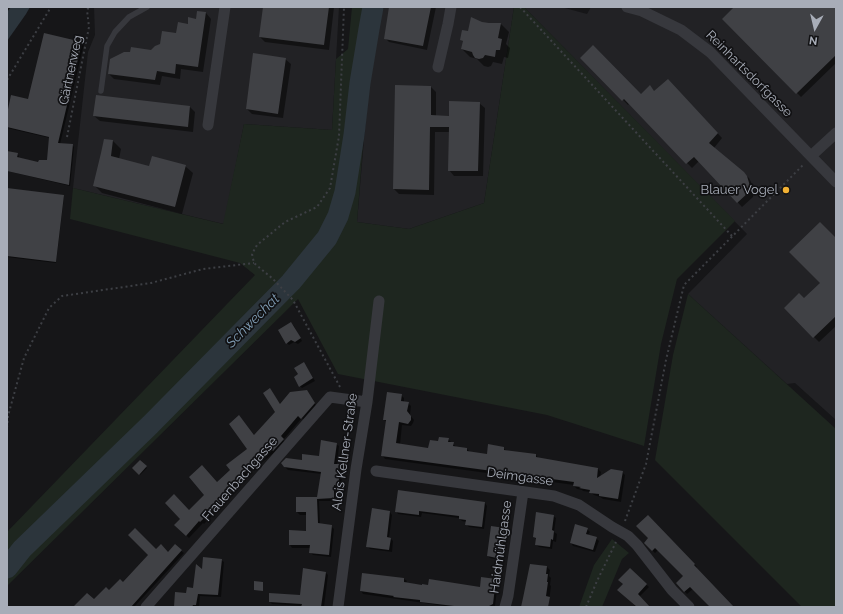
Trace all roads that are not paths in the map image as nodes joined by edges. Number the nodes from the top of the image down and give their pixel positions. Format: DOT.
graph roads {
  1 [pos="147,7"];
  2 [pos="225,7"];
  3 [pos="451,7"];
  4 [pos="627,7"];
  5 [pos="438,67"];
  6 [pos="101,91"];
  7 [pos="208,125"];
  8 [pos="836,133"];
  9 [pos="811,156"];
  10 [pos="836,182"];
  11 [pos="379,301"];
  12 [pos="366,402"];
  13 [pos="376,471"];
  14 [pos="523,492"];
  15 [pos="146,607"];
  16 [pos="338,607"];
  17 [pos="505,607"];
  18 [pos="689,607"];
  1 -- 6 [label="lane"];
  2 -- 7 [label="street"];
  3 -- 5 [label="street"];
  4 -- 9 [label="street, Reinhartsdorfgasse"];
  8 -- 9 [label="street"];
  9 -- 10 [label="street, Reinhartsdorfgasse"];
  11 -- 12 [label="street, Alois Kellner-Straße"];
  12 -- 15 [label="street, Frauenbachgasse"];
  12 -- 16 [label="street, Alois Kellner-Straße"];
  13 -- 14 [label="street, Deimgasse"];
  14 -- 17 [label="street, Haidmühlgasse"];
  14 -- 18 [label="street, Deimgasse"];
}
